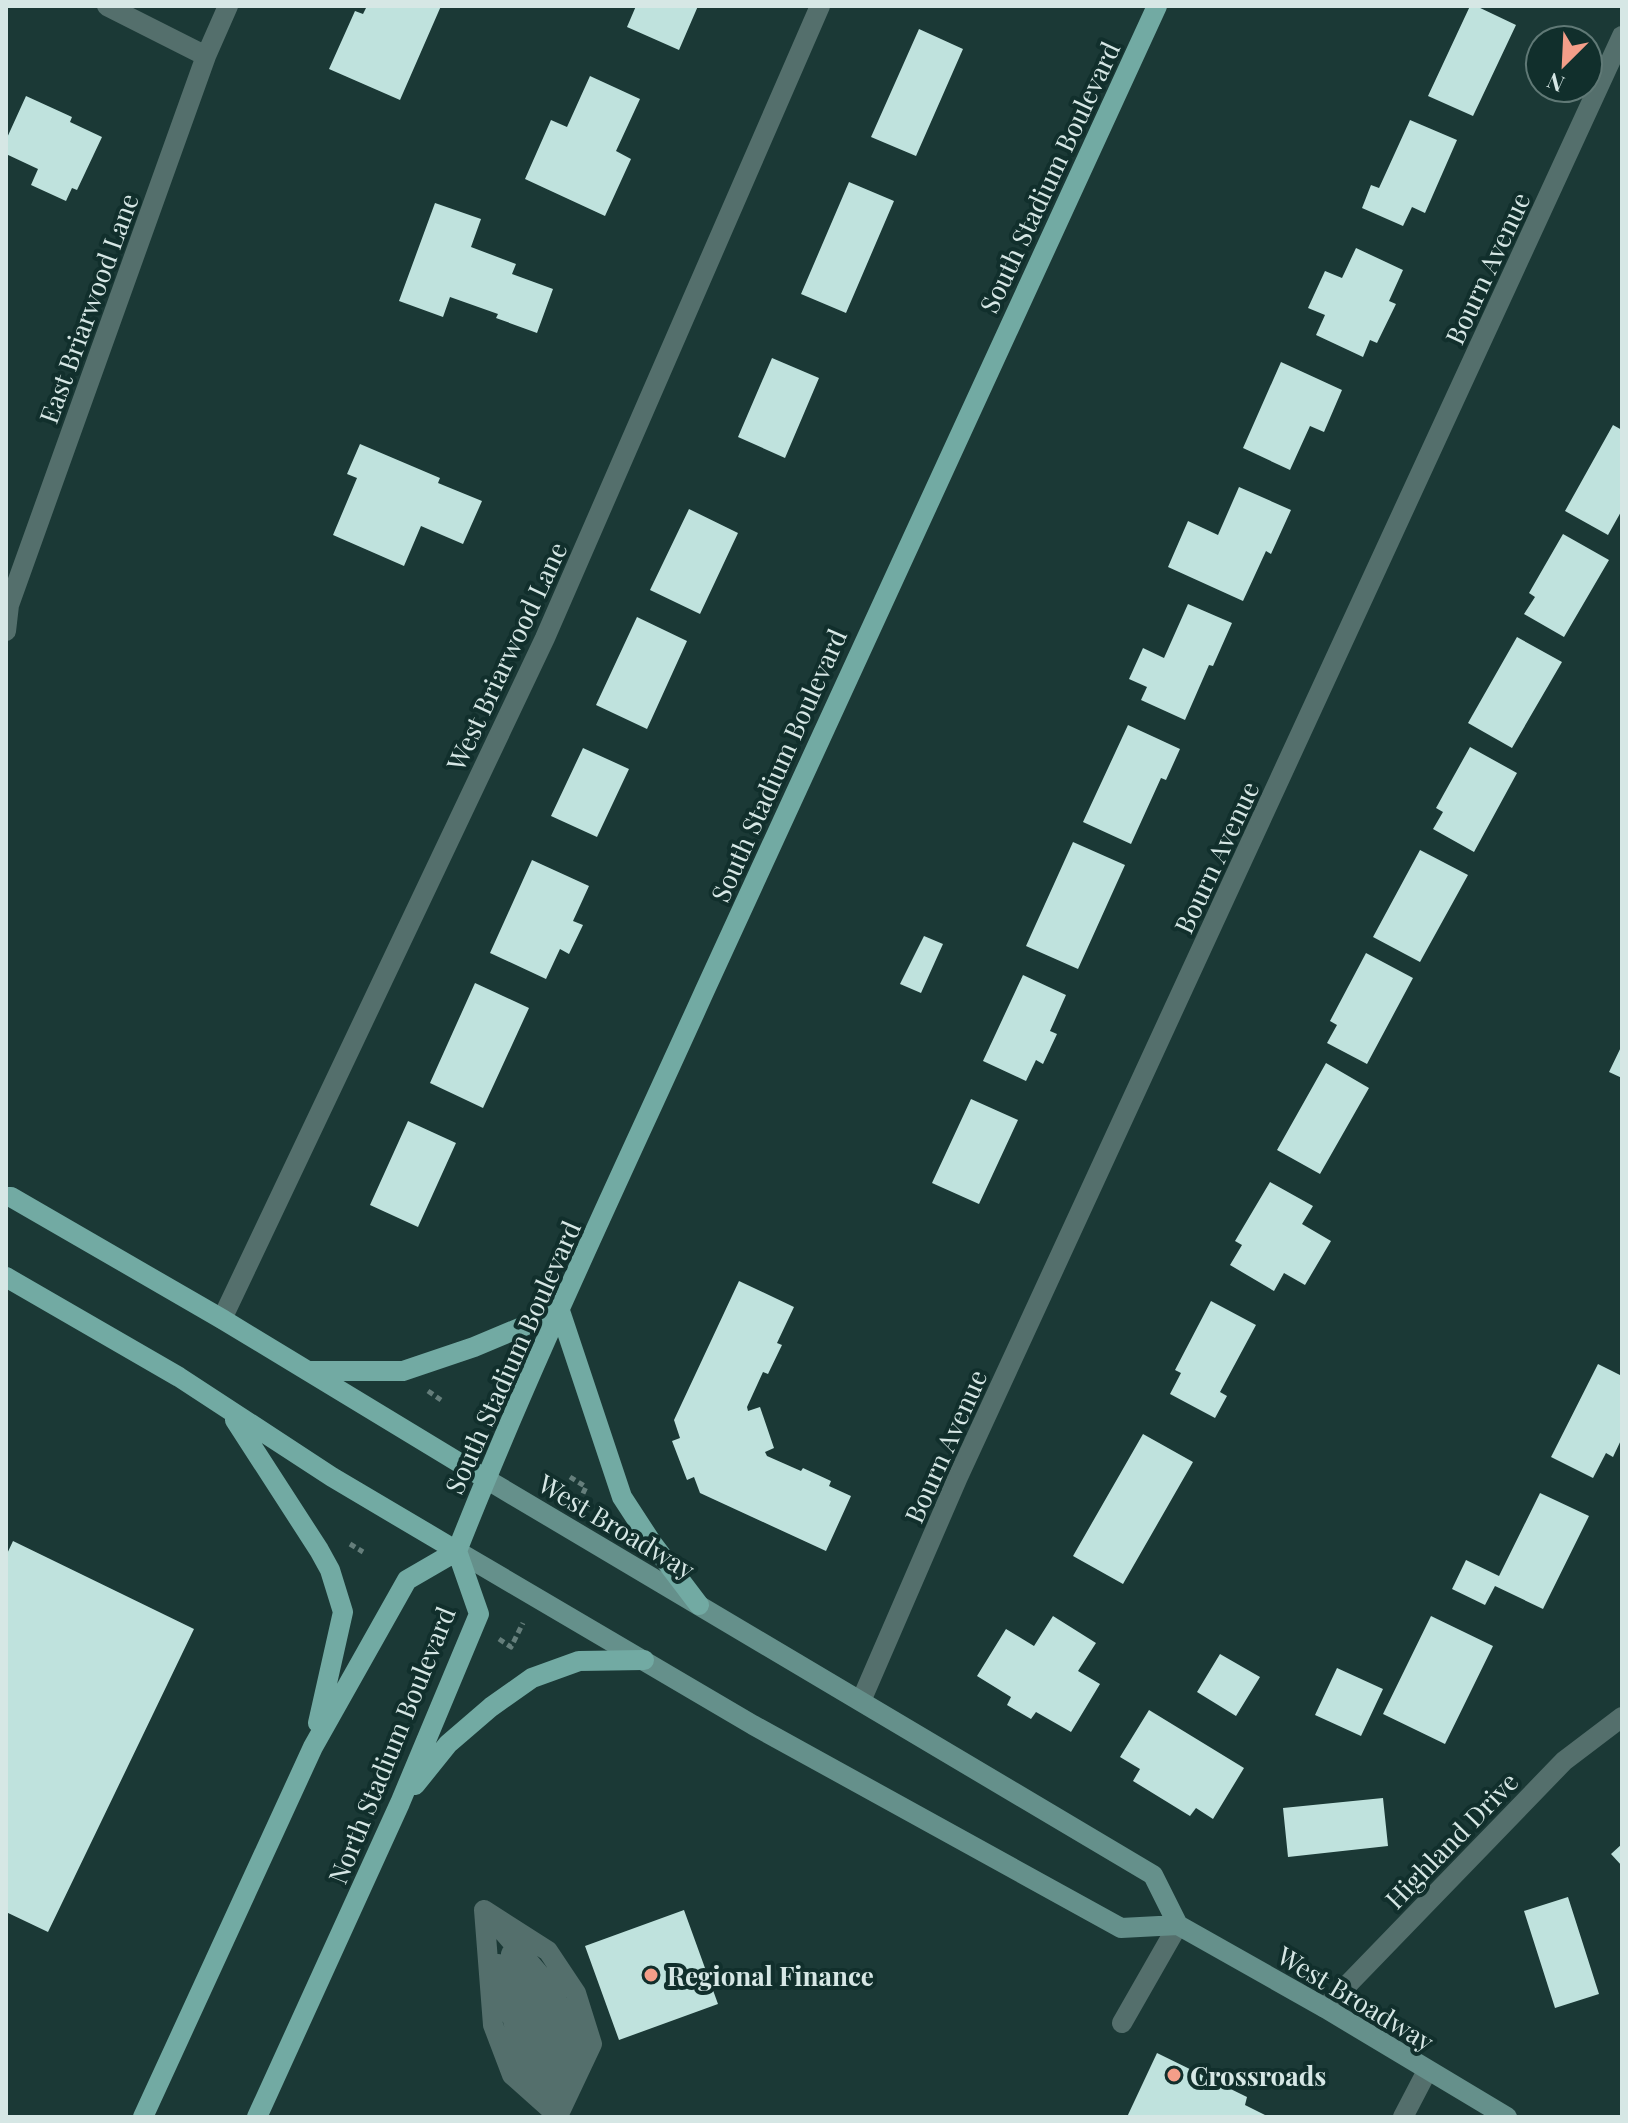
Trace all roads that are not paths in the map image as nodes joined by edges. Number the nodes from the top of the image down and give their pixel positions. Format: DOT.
graph roads {
  1 [pos="107,6"];
  2 [pos="228,6"];
  3 [pos="820,6"];
  4 [pos="1157,6"];
  5 [pos="1622,36"];
  6 [pos="206,56"];
  7 [pos="8,604"];
  8 [pos="6,631"];
  9 [pos="6,1197"];
  10 [pos="6,1277"];
  11 [pos="560,1311"];
  12 [pos="222,1319"];
  13 [pos="308,1371"];
  14 [pos="229,1410"];
  15 [pos="486,1479"];
  16 [pos="457,1551"];
  17 [pos="699,1605"];
  18 [pos="644,1660"];
  19 [pos="861,1701"];
  20 [pos="1622,1717"];
  21 [pos="313,1747"];
  22 [pos="400,1803"];
  23 [pos="484,1910"];
  24 [pos="1178,1925"];
  25 [pos="1325,2008"];
  26 [pos="1122,2023"];
  27 [pos="1427,2071"];
  28 [pos="558,2116"];
  29 [pos="143,2117"];
  30 [pos="257,2117"];
  31 [pos="1403,2117"];
  32 [pos="1507,2117"];
  1 -- 6 [label="street"];
  2 -- 6 [label="street, East Briarwood Lane"];
  3 -- 12 [label="street, West Briarwood Lane"];
  4 -- 11 [label="main road, South Stadium Boulevard"];
  5 -- 19 [label="street, Bourn Avenue"];
  6 -- 7 [label="street, East Briarwood Lane"];
  7 -- 8 [label="street, East Briarwood Lane"];
  9 -- 12 [label="main road, West Broadway"];
  10 -- 14 [label="main road"];
  11 -- 13 [label="main road"];
  11 -- 15 [label="main road, South Stadium Boulevard"];
  11 -- 17 [label="main road"];
  12 -- 13 [label="main road, West Broadway"];
  13 -- 15 [label="main road, West Broadway"];
  14 -- 16 [label="main road"];
  14 -- 21 [label="main road"];
  15 -- 16 [label="main road, South Stadium Boulevard"];
  15 -- 17 [label="main road, West Broadway"];
  16 -- 18 [label="main road"];
  16 -- 21 [label="main road, North Stadium Boulevard"];
  16 -- 22 [label="main road, North Stadium Boulevard"];
  17 -- 19 [label="main road, West Broadway"];
  18 -- 22 [label="main road"];
  18 -- 24 [label="main road"];
  19 -- 24 [label="main road, West Broadway"];
  20 -- 25 [label="street, Highland Drive"];
  21 -- 29 [label="main road, North Stadium Boulevard"];
  22 -- 30 [label="main road, North Stadium Boulevard"];
  23 -- 28 [label="street"];
  23 -- 28 [label="street"];
  23 -- 28 [label="street"];
  24 -- 25 [label="main road, West Broadway"];
  24 -- 26 [label="street"];
  25 -- 27 [label="main road, West Broadway"];
  27 -- 31 [label="street"];
  27 -- 32 [label="main road, West Broadway"];
}
